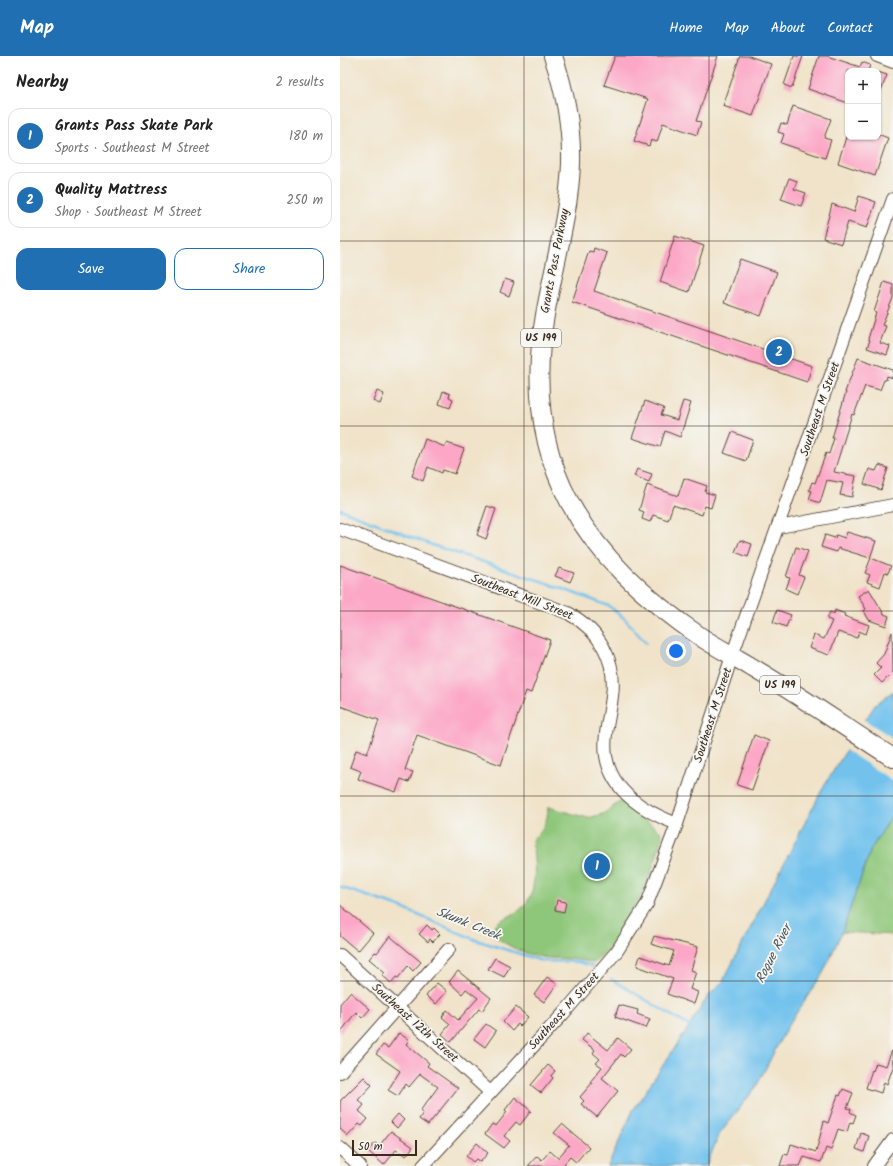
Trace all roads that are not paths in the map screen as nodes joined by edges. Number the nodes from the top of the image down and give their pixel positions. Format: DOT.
graph roads {
  1 [pos="553,56"];
  2 [pos="877,56"];
  3 [pos="893,62"];
  4 [pos="893,199"];
  5 [pos="893,505"];
  6 [pos="779,526"];
  7 [pos="340,529"];
  8 [pos="732,656"];
  9 [pos="893,758"];
  10 [pos="678,824"];
  11 [pos="449,949"];
  12 [pos="340,955"];
  13 [pos="398,1007"];
  14 [pos="340,1072"];
  15 [pos="490,1092"];
  16 [pos="893,1140"];
  17 [pos="340,1148"];
  18 [pos="360,1166"];
  19 [pos="422,1166"];
  20 [pos="874,1166"];
  1 -- 8 [label="highway, Grants Pass Parkway / US 199"];
  2 -- 3 [label="street"];
  4 -- 6 [label="street, Southeast M Street"];
  5 -- 6 [label="street"];
  6 -- 8 [label="street, Southeast M Street"];
  7 -- 10 [label="street, Southeast Mill Street"];
  8 -- 9 [label="highway, Grants Pass Parkway / US 199"];
  8 -- 10 [label="street, Southeast M Street"];
  10 -- 15 [label="street, Southeast M Street"];
  11 -- 13 [label="street"];
  12 -- 13 [label="street, Southeast 12th Street"];
  13 -- 14 [label="street"];
  13 -- 15 [label="street, Southeast 12th Street"];
  15 -- 19 [label="street, Southeast M Street"];
  16 -- 20 [label="street"];
  17 -- 18 [label="street"];
}
